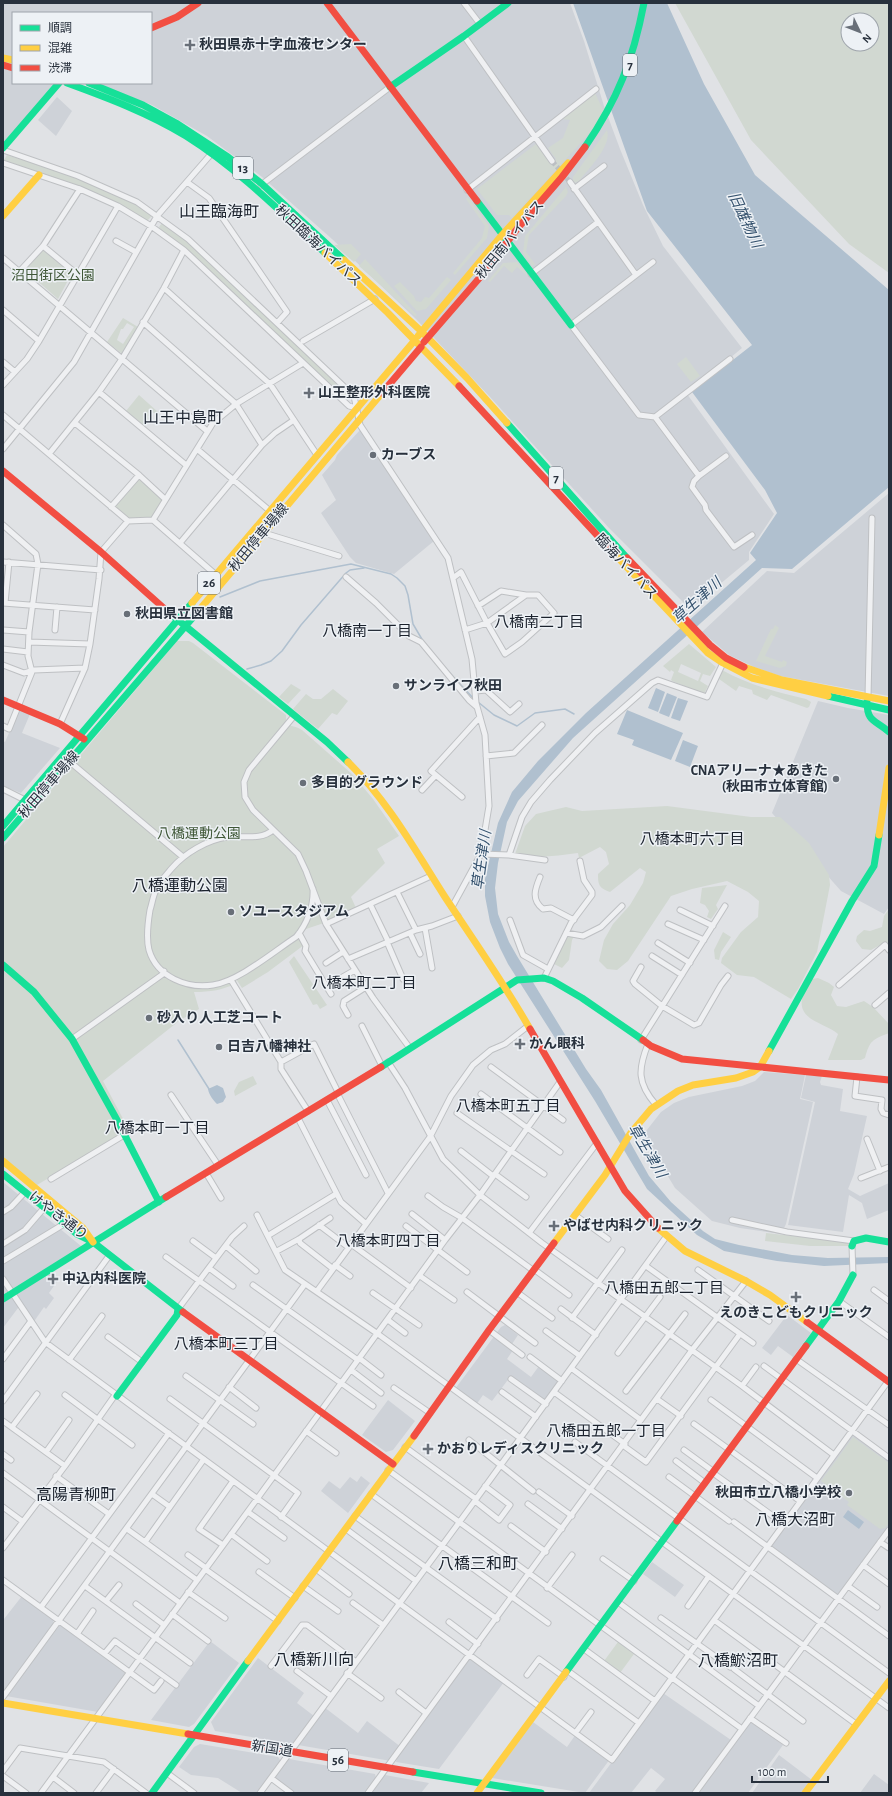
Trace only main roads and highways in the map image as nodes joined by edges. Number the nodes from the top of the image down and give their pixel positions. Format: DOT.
graph roads {
  1 [pos="327,3"];
  2 [pos="508,3"];
  3 [pos="644,3"];
  4 [pos="194,4"];
  5 [pos="152,28"];
  6 [pos="58,84"];
  7 [pos="70,84"];
  8 [pos="92,84"];
  9 [pos="390,87"];
  10 [pos="597,131"];
  11 [pos="3,149"];
  12 [pos="39,175"];
  13 [pos="3,216"];
  14 [pos="502,236"];
  15 [pos="508,243"];
  16 [pos="571,325"];
  17 [pos="421,331"];
  18 [pos="428,338"];
  19 [pos="415,340"];
  20 [pos="421,347"];
  21 [pos="3,471"];
  22 [pos="177,620"];
  23 [pos="681,621"];
  24 [pos="184,626"];
  25 [pos="695,636"];
  26 [pos="868,697"];
  27 [pos="3,700"];
  28 [pos="889,701"];
  29 [pos="867,705"];
  30 [pos="889,710"];
  31 [pos="889,732"];
  32 [pos="80,736"];
  33 [pos="86,741"];
  34 [pos="889,768"];
  35 [pos="3,826"];
  36 [pos="3,838"];
  37 [pos="3,965"];
  38 [pos="508,985"];
  39 [pos="760,1067"];
  40 [pos="889,1080"];
  41 [pos="3,1161"];
  42 [pos="610,1165"];
  43 [pos="4,1176"];
  44 [pos="159,1202"];
  45 [pos="93,1242"];
  46 [pos="889,1242"];
  47 [pos="853,1244"];
  48 [pos="853,1275"];
  49 [pos="3,1299"];
  50 [pos="178,1309"];
  51 [pos="817,1330"];
  52 [pos="887,1383"];
  53 [pos="116,1395"];
  54 [pos="393,1464"];
  55 [pos="889,1681"];
  56 [pos="3,1703"];
  57 [pos="195,1735"];
  58 [pos="483,1784"];
  59 [pos="152,1793"];
  60 [pos="477,1793"];
  61 [pos="540,1793"];
  62 [pos="805,1793"];
  1 -- 9 [label="main road"];
  2 -- 9 [label="main road"];
  3 -- 10 [label="main road, 秋田南バイパス / 7"];
  4 -- 5 [label="main road"];
  6 -- 11 [label="main road"];
  7 -- 19 [label="main road, 秋田臨海バイパス / 13"];
  8 -- 17 [label="main road, 秋田臨海バイパス / 13"];
  9 -- 14 [label="main road"];
  10 -- 14 [label="main road, 秋田南バイパス / 7"];
  10 -- 15 [label="main road, 秋田南バイパス / 7"];
  12 -- 13 [label="main road"];
  14 -- 15 [label="main road"];
  14 -- 17 [label="main road, 秋田南バイパス / 7"];
  15 -- 16 [label="main road"];
  15 -- 18 [label="main road, 秋田南バイパス / 7"];
  17 -- 18 [label="main road, 秋田臨海バイパス / 13"];
  17 -- 19 [label="main road, 秋田南バイパス / 7"];
  18 -- 20 [label="main road, 秋田南バイパス / 7"];
  18 -- 23 [label="main road, 臨海バイパス / 7"];
  19 -- 20 [label="main road, 臨海バイパス / 13"];
  19 -- 22 [label="main road, 秋田停車場線 / 26"];
  20 -- 23 [label="main road, 臨海バイパス / 7"];
  20 -- 24 [label="main road, 秋田停車場線 / 26"];
  21 -- 22 [label="main road"];
  22 -- 24 [label="main road"];
  22 -- 32 [label="main road, 秋田停車場線 / 26"];
  23 -- 25 [label="main road, 臨海バイパス / 7"];
  24 -- 33 [label="main road, 秋田停車場線 / 26"];
  24 -- 38 [label="main road"];
  25 -- 26 [label="main road, 臨海バイパス / 7"];
  25 -- 29 [label="main road, 臨海バイパス / 7"];
  26 -- 28 [label="main road, 臨海バイパス / 7"];
  26 -- 29 [label="main road"];
  27 -- 32 [label="main road"];
  29 -- 30 [label="main road, 臨海バイパス / 7"];
  29 -- 31 [label="main road"];
  32 -- 33 [label="main road"];
  32 -- 35 [label="main road, 秋田停車場線 / 26"];
  33 -- 36 [label="main road, 秋田停車場線 / 26"];
  34 -- 39 [label="main road"];
  37 -- 44 [label="main road"];
  38 -- 39 [label="main road"];
  38 -- 42 [label="main road"];
  38 -- 44 [label="main road"];
  39 -- 40 [label="main road"];
  39 -- 42 [label="main road"];
  41 -- 45 [label="main road, けやき通り"];
  42 -- 51 [label="main road"];
  42 -- 54 [label="main road"];
  43 -- 45 [label="main road, けやき通り"];
  44 -- 45 [label="main road"];
  45 -- 49 [label="main road"];
  45 -- 50 [label="main road"];
  46 -- 47 [label="main road"];
  48 -- 51 [label="main road"];
  50 -- 53 [label="main road"];
  50 -- 54 [label="main road"];
  51 -- 52 [label="main road"];
  51 -- 58 [label="main road"];
  54 -- 57 [label="main road"];
  55 -- 62 [label="main road"];
  56 -- 57 [label="main road, 新国道 / 56"];
  57 -- 58 [label="main road, 新国道 / 56"];
  57 -- 59 [label="main road"];
  58 -- 60 [label="main road"];
  58 -- 61 [label="main road, 新国道 / 56"];
}
